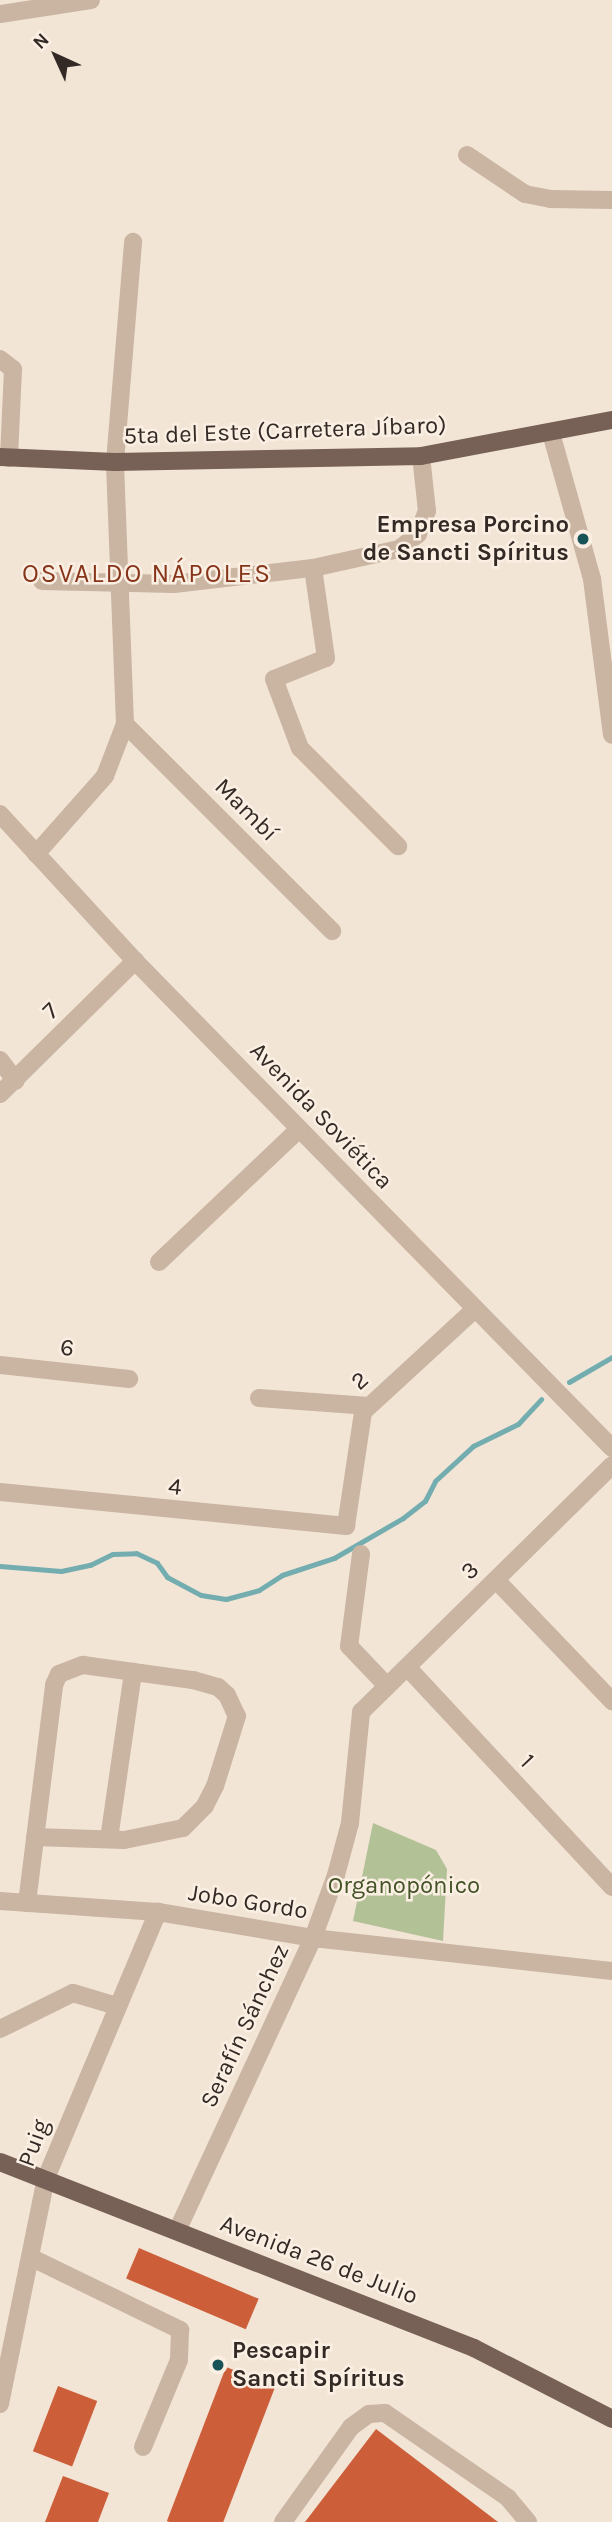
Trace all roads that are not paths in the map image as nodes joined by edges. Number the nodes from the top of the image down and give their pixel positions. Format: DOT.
graph roads {
  1 [pos="91,0"];
  2 [pos="0,14"];
  3 [pos="467,155"];
  4 [pos="612,200"];
  5 [pos="133,242"];
  6 [pos="0,359"];
  7 [pos="612,420"];
  8 [pos="551,433"];
  9 [pos="421,456"];
  10 [pos="4,457"];
  11 [pos="115,462"];
  12 [pos="313,568"];
  13 [pos="42,581"];
  14 [pos="121,581"];
  15 [pos="125,724"];
  16 [pos="612,735"];
  17 [pos="0,814"];
  18 [pos="398,846"];
  19 [pos="36,853"];
  20 [pos="332,931"];
  21 [pos="135,961"];
  22 [pos="0,1060"];
  23 [pos="16,1081"];
  24 [pos="0,1094"];
  25 [pos="299,1129"];
  26 [pos="159,1262"];
  27 [pos="475,1309"];
  28 [pos="0,1365"];
  29 [pos="129,1379"];
  30 [pos="259,1398"];
  31 [pos="369,1406"];
  32 [pos="612,1448"];
  33 [pos="612,1465"];
  34 [pos="0,1492"];
  35 [pos="346,1526"];
  36 [pos="361,1553"];
  37 [pos="496,1580"];
  38 [pos="407,1667"];
  39 [pos="134,1672"];
  40 [pos="386,1685"];
  41 [pos="612,1701"];
  42 [pos="361,1713"];
  43 [pos="35,1837"];
  44 [pos="109,1839"];
  45 [pos="612,1887"];
  46 [pos="0,1900"];
  47 [pos="27,1902"];
  48 [pos="158,1912"];
  49 [pos="313,1938"];
  50 [pos="612,1971"];
  51 [pos="117,2006"];
  52 [pos="0,2029"];
  53 [pos="0,2162"];
  54 [pos="46,2178"];
  55 [pos="177,2231"];
  56 [pos="33,2258"];
  57 [pos="0,2404"];
  58 [pos="612,2420"];
  59 [pos="143,2447"];
  60 [pos="283,2522"];
  61 [pos="528,2522"];
  1 -- 2 [label="street"];
  3 -- 4 [label="street"];
  5 -- 11 [label="street"];
  6 -- 10 [label="street"];
  7 -- 8 [label="main road, 5ta del Este (Carretera Jíbaro)"];
  8 -- 9 [label="main road, 5ta del Este (Carretera Jíbaro)"];
  8 -- 16 [label="street"];
  9 -- 11 [label="main road, 5ta del Este (Carretera Jíbaro)"];
  9 -- 12 [label="street"];
  10 -- 11 [label="main road, 5ta del Este (Carretera Jíbaro)"];
  11 -- 14 [label="street"];
  12 -- 14 [label="street"];
  12 -- 18 [label="street"];
  13 -- 14 [label="street"];
  14 -- 15 [label="street"];
  15 -- 19 [label="street"];
  15 -- 20 [label="street, Mambí"];
  17 -- 19 [label="street, Avenida Soviética"];
  19 -- 21 [label="street, Avenida Soviética"];
  21 -- 23 [label="street, 7"];
  21 -- 25 [label="street, Avenida Soviética"];
  22 -- 23 [label="street"];
  23 -- 24 [label="street, 7"];
  25 -- 26 [label="street"];
  25 -- 27 [label="street, Avenida Soviética"];
  27 -- 31 [label="street, 2"];
  27 -- 32 [label="street, Avenida Soviética"];
  28 -- 29 [label="street, 6"];
  30 -- 31 [label="street"];
  31 -- 35 [label="street, 2"];
  33 -- 37 [label="street, 3"];
  34 -- 35 [label="street, 4"];
  36 -- 40 [label="street"];
  37 -- 38 [label="street, 3"];
  37 -- 41 [label="street"];
  38 -- 40 [label="street, 3"];
  38 -- 45 [label="street, 1"];
  39 -- 43 [label="street"];
  39 -- 44 [label="street"];
  39 -- 44 [label="street"];
  40 -- 42 [label="street, 3"];
  42 -- 49 [label="street, Serafín Sánchez"];
  43 -- 44 [label="street"];
  43 -- 47 [label="street"];
  46 -- 47 [label="street, Jobo Gordo"];
  47 -- 48 [label="street, Jobo Gordo"];
  48 -- 49 [label="street, Jobo Gordo"];
  48 -- 51 [label="street, Puig"];
  49 -- 50 [label="street, Jobo Gordo"];
  49 -- 55 [label="street, Serafín Sánchez"];
  51 -- 52 [label="street"];
  51 -- 54 [label="street, Puig"];
  53 -- 54 [label="main road, Avenida 26 de Julio"];
  54 -- 55 [label="main road, Avenida 26 de Julio"];
  54 -- 56 [label="street, Puig"];
  55 -- 58 [label="main road, Avenida 26 de Julio"];
  56 -- 57 [label="street, Puig"];
  56 -- 59 [label="street"];
  60 -- 61 [label="street"];
}
